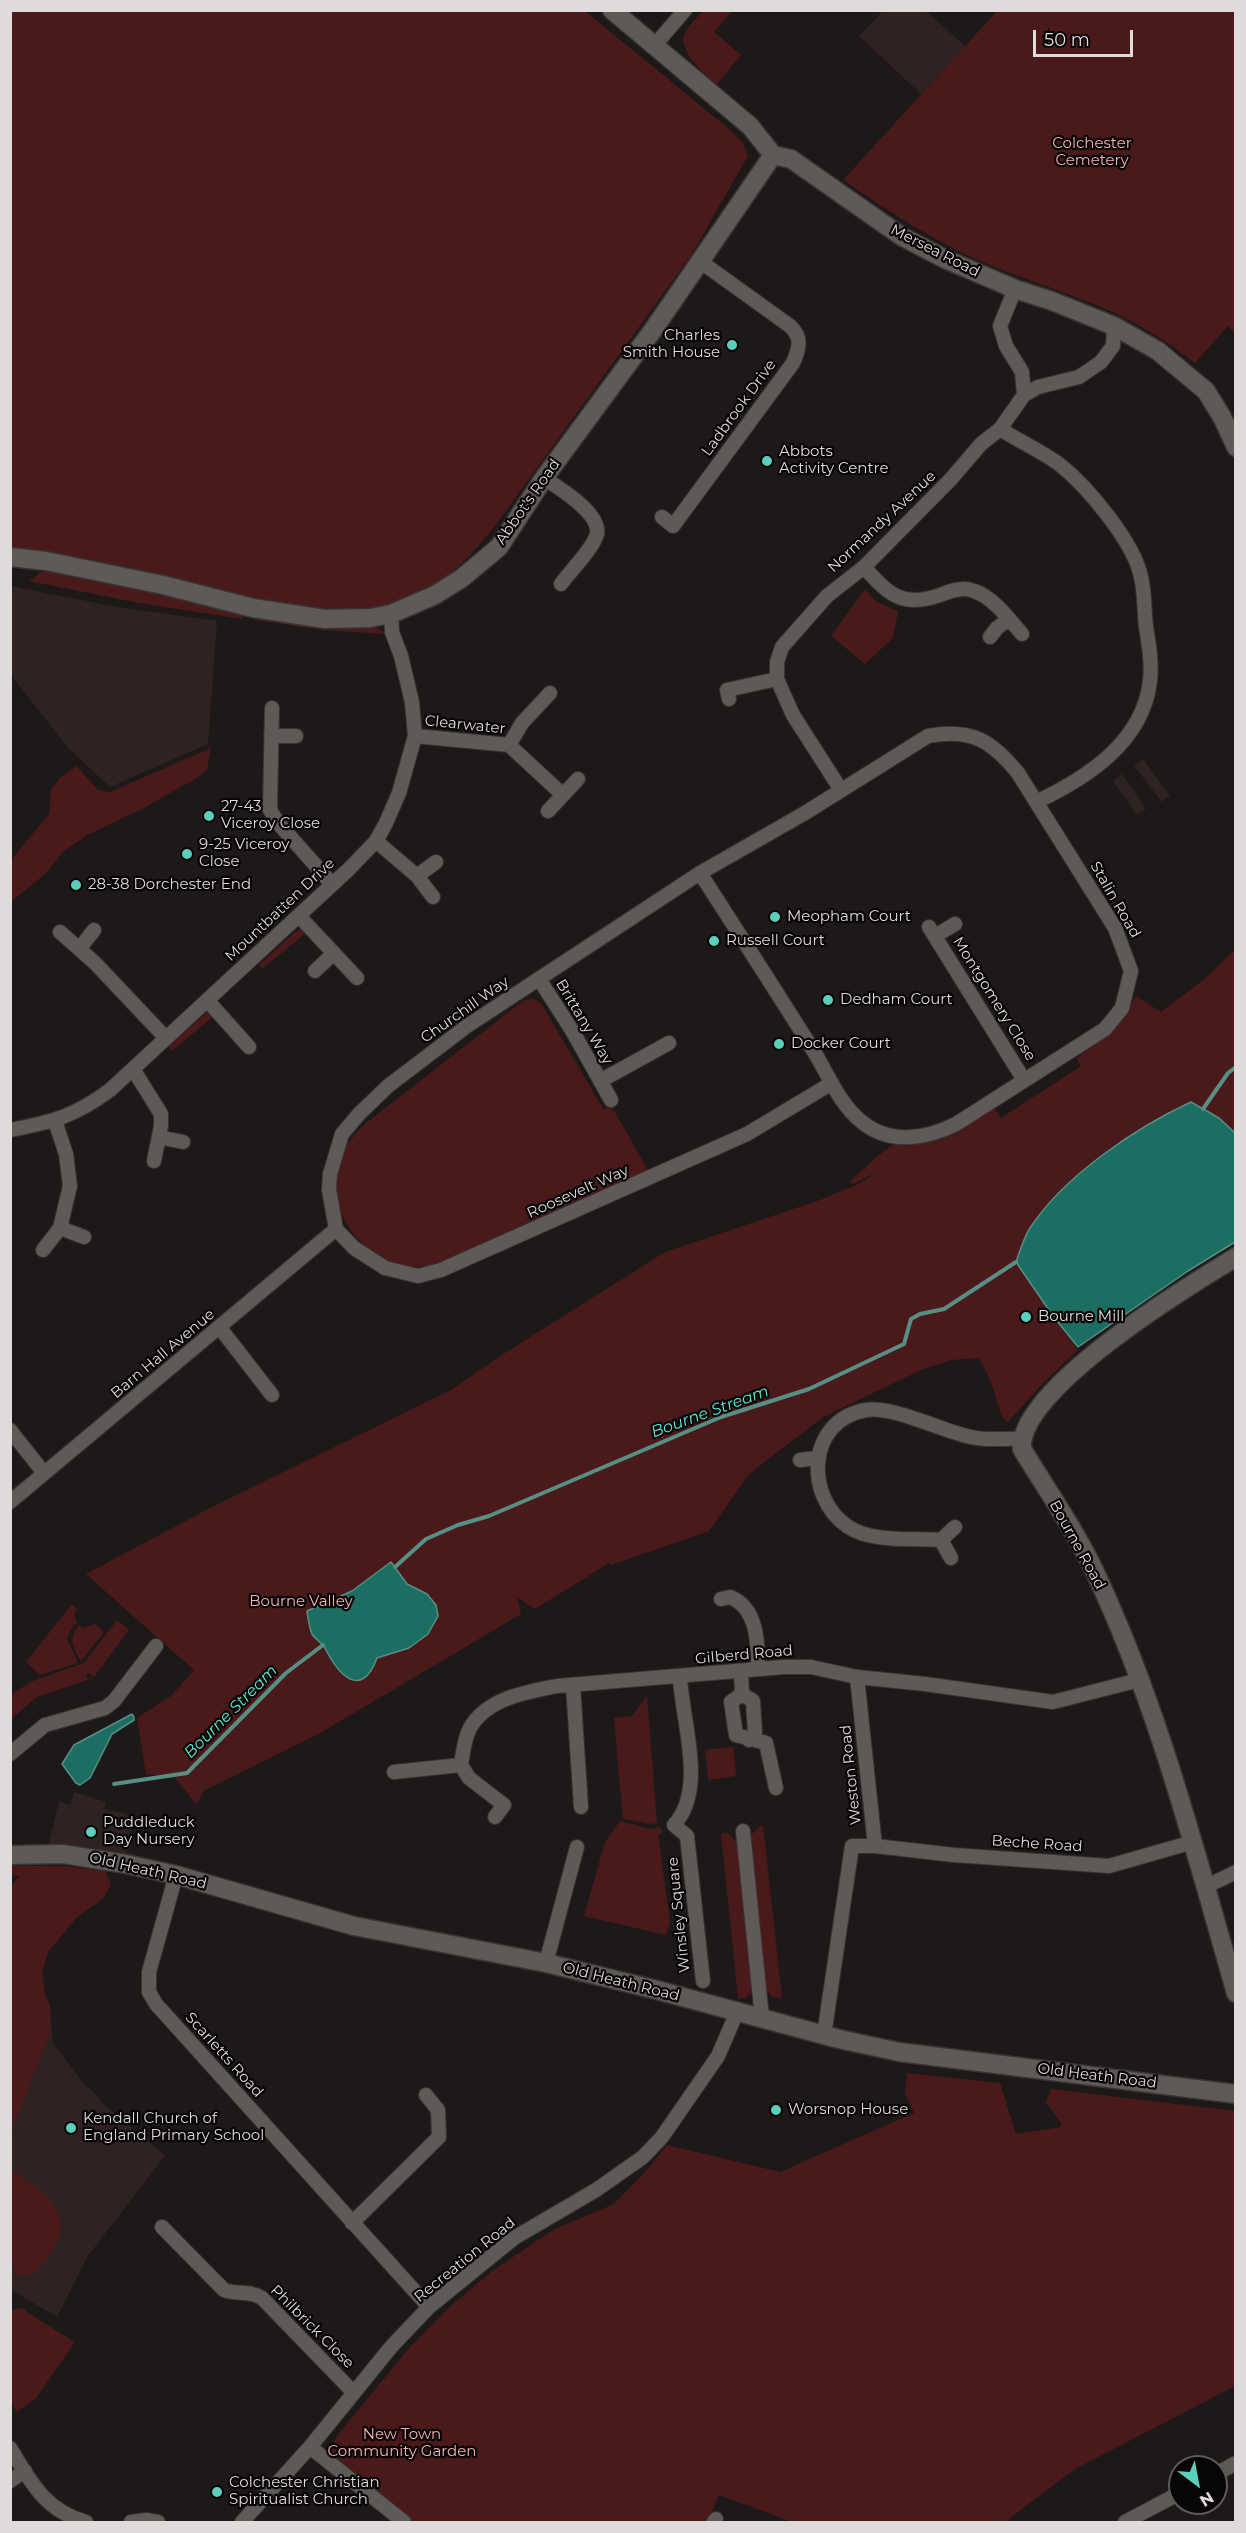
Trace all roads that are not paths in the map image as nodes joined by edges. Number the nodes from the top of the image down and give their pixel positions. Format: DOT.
graph roads {
  1 [pos="612,10"];
  2 [pos="685,10"];
  3 [pos="654,46"];
  4 [pos="773,154"];
  5 [pos="700,262"];
  6 [pos="1015,289"];
  7 [pos="1114,326"];
  8 [pos="1024,395"];
  9 [pos="1000,429"];
  10 [pos="1236,447"];
  11 [pos="544,478"];
  12 [pos="662,517"];
  13 [pos="10,556"];
  14 [pos="864,567"];
  15 [pos="561,584"];
  16 [pos="391,614"];
  17 [pos="1009,619"];
  18 [pos="1022,634"];
  19 [pos="990,637"];
  20 [pos="777,679"];
  21 [pos="727,689"];
  22 [pos="550,693"];
  23 [pos="272,708"];
  24 [pos="271,736"];
  25 [pos="296,736"];
  26 [pos="415,736"];
  27 [pos="508,745"];
  28 [pos="578,779"];
  29 [pos="841,790"];
  30 [pos="563,795"];
  31 [pos="1036,802"];
  32 [pos="548,811"];
  33 [pos="376,841"];
  34 [pos="436,862"];
  35 [pos="700,873"];
  36 [pos="417,876"];
  37 [pos="332,884"];
  38 [pos="433,897"];
  39 [pos="299,916"];
  40 [pos="955,924"];
  41 [pos="94,930"];
  42 [pos="60,932"];
  43 [pos="80,948"];
  44 [pos="334,953"];
  45 [pos="315,970"];
  46 [pos="357,978"];
  47 [pos="539,979"];
  48 [pos="207,1000"];
  49 [pos="165,1037"];
  50 [pos="669,1043"];
  51 [pos="249,1047"];
  52 [pos="133,1069"];
  53 [pos="1024,1080"];
  54 [pos="600,1081"];
  55 [pos="832,1083"];
  56 [pos="611,1100"];
  57 [pos="55,1121"];
  58 [pos="10,1130"];
  59 [pos="159,1137"];
  60 [pos="183,1142"];
  61 [pos="154,1161"];
  62 [pos="60,1228"];
  63 [pos="336,1229"];
  64 [pos="84,1237"];
  65 [pos="43,1250"];
  66 [pos="1236,1257"];
  67 [pos="220,1328"];
  68 [pos="272,1395"];
  69 [pos="10,1430"];
  70 [pos="1021,1439"];
  71 [pos="817,1458"];
  72 [pos="800,1460"];
  73 [pos="44,1473"];
  74 [pos="10,1502"];
  75 [pos="955,1527"];
  76 [pos="941,1540"];
  77 [pos="951,1558"];
  78 [pos="721,1599"];
  79 [pos="156,1646"];
  80 [pos="758,1669"];
  81 [pos="741,1671"];
  82 [pos="680,1677"];
  83 [pos="857,1677"];
  84 [pos="1139,1680"];
  85 [pos="573,1685"];
  86 [pos="742,1694"];
  87 [pos="749,1740"];
  88 [pos="10,1754"];
  89 [pos="461,1765"];
  90 [pos="394,1772"];
  91 [pos="776,1788"];
  92 [pos="581,1807"];
  93 [pos="495,1816"];
  94 [pos="743,1830"];
  95 [pos="1193,1842"];
  96 [pos="875,1846"];
  97 [pos="577,1847"];
  98 [pos="10,1855"];
  99 [pos="1236,1872"];
  100 [pos="176,1875"];
  101 [pos="1205,1887"];
  102 [pos="546,1963"];
  103 [pos="703,1981"];
  104 [pos="1236,1994"];
  105 [pos="737,2012"];
  106 [pos="762,2018"];
  107 [pos="824,2035"];
  108 [pos="1236,2094"];
  109 [pos="426,2096"];
  110 [pos="352,2223"];
  111 [pos="162,2227"];
  112 [pos="429,2307"];
  113 [pos="354,2393"];
  114 [pos="310,2447"];
  115 [pos="10,2448"];
  116 [pos="25,2471"];
  117 [pos="10,2481"];
  118 [pos="1168,2500"];
  119 [pos="86,2523"];
  120 [pos="131,2523"];
  121 [pos="158,2523"];
  122 [pos="242,2523"];
  123 [pos="404,2523"];
  124 [pos="1125,2523"];
  1 -- 3 [label="street, Mersea Road"];
  2 -- 3 [label="street"];
  3 -- 4 [label="street, Mersea Road"];
  4 -- 5 [label="street, Abbot's Road"];
  4 -- 6 [label="street, Mersea Road"];
  5 -- 11 [label="street, Abbot's Road"];
  5 -- 12 [label="street, Ladbrook Drive"];
  6 -- 7 [label="street, Mersea Road"];
  6 -- 8 [label="street"];
  7 -- 8 [label="street"];
  7 -- 10 [label="street, Mersea Road"];
  8 -- 9 [label="street, Normandy Avenue"];
  9 -- 14 [label="street, Normandy Avenue"];
  9 -- 31 [label="street"];
  11 -- 15 [label="street"];
  11 -- 16 [label="street, Abbot's Road"];
  13 -- 16 [label="street, Abbot's Road"];
  14 -- 17 [label="street"];
  14 -- 20 [label="street, Normandy Avenue"];
  16 -- 26 [label="street, Mountbatten Drive"];
  17 -- 18 [label="street"];
  17 -- 19 [label="street"];
  20 -- 21 [label="street"];
  20 -- 29 [label="street"];
  22 -- 27 [label="street"];
  23 -- 24 [label="street"];
  24 -- 25 [label="street"];
  24 -- 37 [label="street"];
  26 -- 27 [label="street, Clearwater"];
  26 -- 33 [label="street, Mountbatten Drive"];
  27 -- 30 [label="street, Clearwater"];
  28 -- 30 [label="street"];
  29 -- 31 [label="street, Stalin Road"];
  29 -- 35 [label="street, Stalin Road"];
  30 -- 32 [label="street"];
  31 -- 53 [label="street, Stalin Road"];
  33 -- 36 [label="street"];
  33 -- 37 [label="street, Mountbatten Drive"];
  34 -- 36 [label="street"];
  35 -- 47 [label="street, Churchill Way"];
  35 -- 55 [label="street, Stalin Road"];
  36 -- 38 [label="street"];
  37 -- 39 [label="street, Mountbatten Drive"];
  39 -- 44 [label="street"];
  39 -- 48 [label="street, Mountbatten Drive"];
  40 -- 53 [label="street, Montgomery Close"];
  41 -- 43 [label="street"];
  42 -- 43 [label="street"];
  43 -- 49 [label="street"];
  44 -- 45 [label="street"];
  44 -- 46 [label="street"];
  47 -- 54 [label="street, Brittany Way"];
  47 -- 63 [label="street, Churchill Way"];
  48 -- 49 [label="street, Mountbatten Drive"];
  48 -- 51 [label="street"];
  49 -- 52 [label="street, Mountbatten Drive"];
  50 -- 54 [label="street, Brittany Way"];
  52 -- 57 [label="street, Mountbatten Drive"];
  52 -- 59 [label="street"];
  53 -- 55 [label="street, Stalin Road"];
  54 -- 56 [label="street, Brittany Way"];
  55 -- 63 [label="street, Roosevelt Way"];
  57 -- 58 [label="street, Mountbatten Drive"];
  57 -- 62 [label="street"];
  59 -- 60 [label="street"];
  59 -- 61 [label="street"];
  62 -- 64 [label="street"];
  62 -- 65 [label="street"];
  63 -- 67 [label="street, Barn Hall Avenue"];
  66 -- 70 [label="street"];
  67 -- 68 [label="street"];
  67 -- 73 [label="street, Barn Hall Avenue"];
  69 -- 73 [label="street"];
  70 -- 71 [label="street"];
  70 -- 84 [label="street, Bourne Road"];
  71 -- 72 [label="street"];
  71 -- 76 [label="street"];
  73 -- 74 [label="street, Barn Hall Avenue"];
  75 -- 76 [label="street"];
  76 -- 77 [label="street"];
  78 -- 80 [label="street"];
  79 -- 88 [label="street"];
  80 -- 81 [label="street, Gilberd Road"];
  80 -- 83 [label="street, Gilberd Road"];
  81 -- 82 [label="street, Gilberd Road"];
  81 -- 86 [label="street"];
  82 -- 85 [label="street, Gilberd Road"];
  82 -- 103 [label="street, Winsley Square"];
  83 -- 84 [label="street, Gilberd Road"];
  83 -- 96 [label="street, Weston Road"];
  84 -- 95 [label="street, Bourne Road"];
  85 -- 89 [label="street, Gilberd Road"];
  85 -- 92 [label="street"];
  86 -- 87 [label="street"];
  86 -- 87 [label="street"];
  87 -- 91 [label="street"];
  89 -- 90 [label="street"];
  89 -- 93 [label="street"];
  94 -- 106 [label="street"];
  95 -- 96 [label="street, Beche Road"];
  95 -- 101 [label="street, Bourne Road"];
  96 -- 107 [label="street, Weston Road"];
  97 -- 102 [label="street"];
  98 -- 100 [label="street, Old Heath Road"];
  99 -- 101 [label="street"];
  100 -- 102 [label="street, Old Heath Road"];
  100 -- 110 [label="street, Scarletts Road"];
  101 -- 104 [label="street, Bourne Road"];
  102 -- 105 [label="street, Old Heath Road"];
  105 -- 106 [label="street, Old Heath Road"];
  105 -- 112 [label="street, Recreation Road"];
  106 -- 107 [label="street, Old Heath Road"];
  107 -- 108 [label="street, Old Heath Road"];
  109 -- 110 [label="street"];
  110 -- 112 [label="street, Scarletts Road"];
  111 -- 113 [label="street, Philbrick Close"];
  112 -- 113 [label="street, Recreation Road"];
  113 -- 114 [label="street, Recreation Road"];
  114 -- 122 [label="street, Recreation Road"];
  114 -- 123 [label="street"];
  115 -- 116 [label="street"];
  116 -- 117 [label="street"];
  116 -- 119 [label="street"];
  118 -- 124 [label="street"];
  120 -- 121 [label="street"];
}
